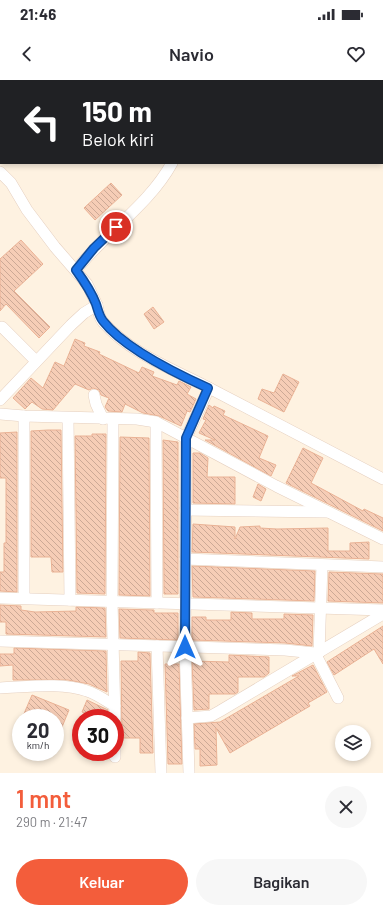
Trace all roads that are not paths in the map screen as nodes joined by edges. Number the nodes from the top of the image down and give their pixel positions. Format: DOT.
graph roads {
  1 [pos="171,164"];
  2 [pos="0,172"];
  3 [pos="76,270"];
  4 [pos="97,305"];
  5 [pos="2,327"];
  6 [pos="36,361"];
  7 [pos="208,388"];
  8 [pos="94,395"];
  9 [pos="1,398"];
  10 [pos="0,414"];
  11 [pos="24,416"];
  12 [pos="68,418"];
  13 [pos="108,419"];
  14 [pos="156,422"];
  15 [pos="186,438"];
  16 [pos="383,479"];
  17 [pos="185,510"];
  18 [pos="328,512"];
  19 [pos="383,539"];
  20 [pos="186,559"];
  21 [pos="322,565"];
  22 [pos="383,567"];
  23 [pos="0,598"];
  24 [pos="24,598"];
  25 [pos="70,600"];
  26 [pos="112,601"];
  27 [pos="157,603"];
  28 [pos="186,604"];
  29 [pos="321,608"];
  30 [pos="383,610"];
  31 [pos="383,614"];
  32 [pos="0,641"];
  33 [pos="113,645"];
  34 [pos="157,646"];
  35 [pos="185,647"];
  36 [pos="317,653"];
  37 [pos="0,688"];
  38 [pos="338,698"];
  39 [pos="115,706"];
  40 [pos="187,718"];
  41 [pos="161,773"];
  42 [pos="189,773"];
  1 -- 3 [label="street"];
  2 -- 3 [label="street"];
  3 -- 4 [label="street"];
  4 -- 6 [label="street"];
  4 -- 7 [label="street"];
  5 -- 6 [label="street"];
  6 -- 9 [label="street"];
  7 -- 15 [label="street"];
  7 -- 16 [label="street"];
  8 -- 13 [label="street"];
  10 -- 11 [label="street"];
  11 -- 12 [label="street"];
  11 -- 24 [label="street"];
  12 -- 13 [label="street"];
  12 -- 25 [label="street"];
  13 -- 14 [label="street"];
  13 -- 26 [label="street"];
  14 -- 15 [label="street"];
  14 -- 27 [label="street"];
  15 -- 17 [label="street"];
  15 -- 18 [label="street"];
  17 -- 18 [label="street"];
  17 -- 20 [label="street"];
  18 -- 19 [label="street"];
  20 -- 21 [label="street"];
  20 -- 28 [label="street"];
  21 -- 22 [label="street"];
  21 -- 29 [label="street"];
  23 -- 24 [label="street"];
  24 -- 25 [label="street"];
  25 -- 26 [label="street"];
  26 -- 27 [label="street"];
  26 -- 33 [label="street"];
  27 -- 28 [label="street"];
  28 -- 29 [label="street"];
  28 -- 35 [label="street"];
  29 -- 30 [label="street"];
  29 -- 36 [label="street"];
  31 -- 36 [label="street"];
  32 -- 33 [label="street"];
  33 -- 34 [label="street"];
  33 -- 39 [label="street"];
  34 -- 35 [label="street"];
  34 -- 41 [label="street"];
  35 -- 36 [label="street"];
  35 -- 40 [label="street"];
  36 -- 38 [label="street"];
  36 -- 40 [label="street"];
  37 -- 39 [label="street"];
  40 -- 42 [label="street"];
}
